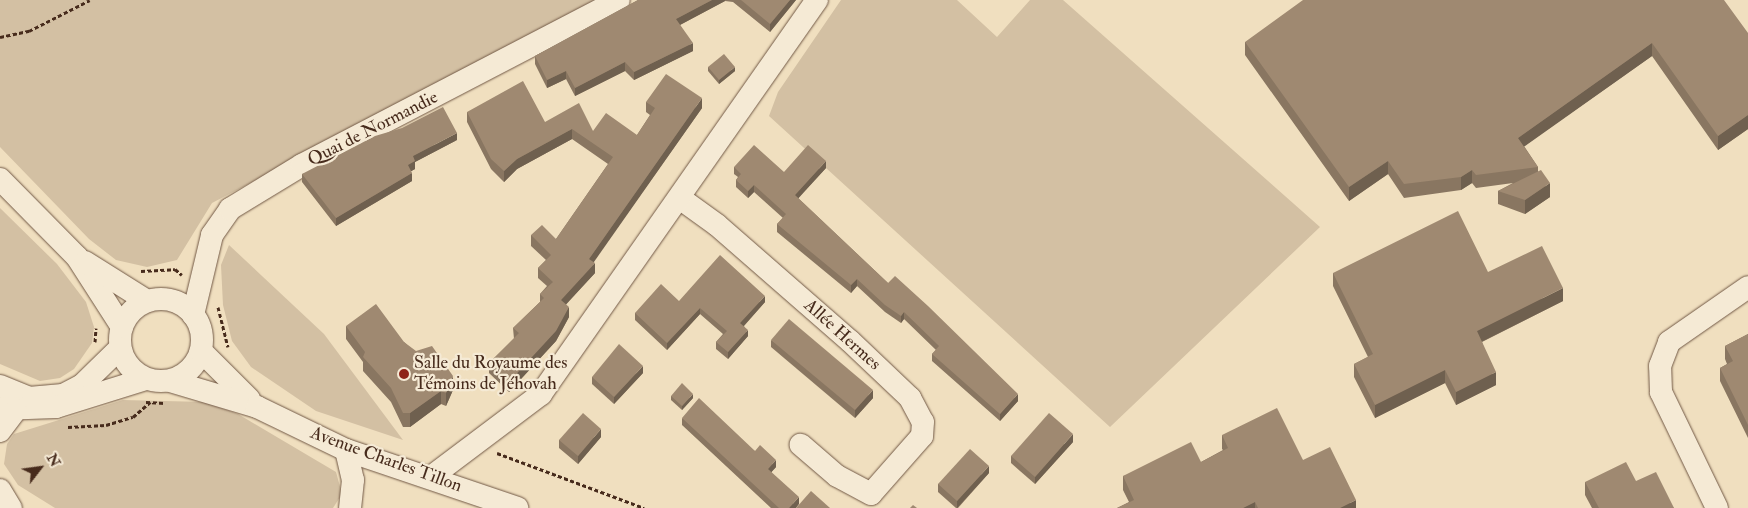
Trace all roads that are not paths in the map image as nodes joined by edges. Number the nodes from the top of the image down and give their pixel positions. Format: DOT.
graph roads {
  1 [pos="620,0"];
  2 [pos="817,0"];
  3 [pos="0,179"];
  4 [pos="681,199"];
  5 [pos="77,257"];
  6 [pos="201,269"];
  7 [pos="1748,287"];
  8 [pos="155,300"];
  9 [pos="193,315"];
  10 [pos="121,337"];
  11 [pos="200,351"];
  12 [pos="146,379"];
  13 [pos="170,381"];
  14 [pos="0,386"];
  15 [pos="257,407"];
  16 [pos="8,410"];
  17 [pos="0,432"];
  18 [pos="801,444"];
  19 [pos="346,450"];
  20 [pos="432,477"];
  21 [pos="350,508"];
  22 [pos="517,508"];
  23 [pos="1717,508"];
  1 -- 6 [label="street, Quai de Normandie"];
  2 -- 4 [label="street"];
  3 -- 5 [label="street"];
  4 -- 18 [label="street, Allée Hermes"];
  4 -- 20 [label="street"];
  5 -- 8 [label="street"];
  5 -- 10 [label="street"];
  6 -- 8 [label="street"];
  6 -- 9 [label="street, Quai de Normandie"];
  7 -- 23 [label="street"];
  8 -- 9 [label="street"];
  8 -- 10 [label="street"];
  9 -- 11 [label="street"];
  10 -- 12 [label="street"];
  10 -- 14 [label="street"];
  11 -- 13 [label="street"];
  11 -- 15 [label="street, Avenue Charles Tillon"];
  12 -- 13 [label="street"];
  12 -- 16 [label="street"];
  13 -- 15 [label="street, Avenue Charles Tillon"];
  15 -- 19 [label="street, Avenue Charles Tillon"];
  16 -- 17 [label="street"];
  19 -- 20 [label="street, Avenue Charles Tillon"];
  19 -- 21 [label="street"];
  20 -- 22 [label="street, Avenue Charles Tillon"];
}
